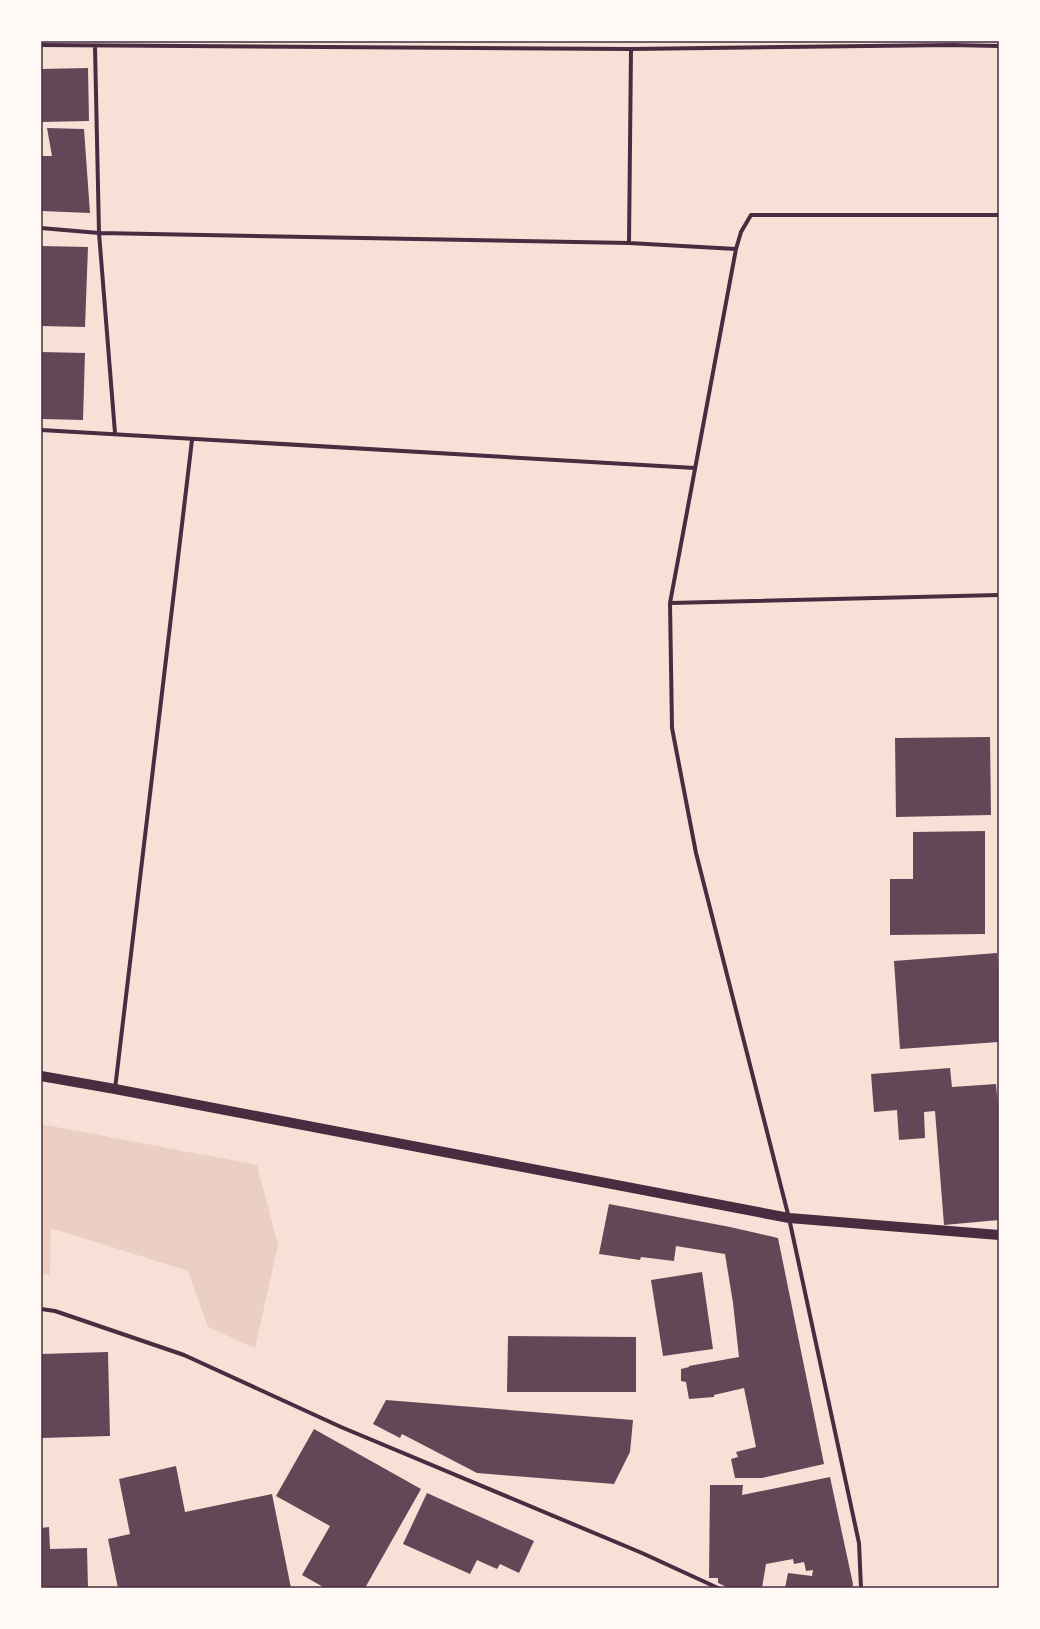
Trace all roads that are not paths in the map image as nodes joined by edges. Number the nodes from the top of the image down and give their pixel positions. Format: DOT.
graph roads {
  1 [pos="214,41"];
  2 [pos="767,41"];
  3 [pos="41,45"];
  4 [pos="95,46"];
  5 [pos="770,46"];
  6 [pos="999,46"];
  7 [pos="213,47"];
  8 [pos="631,49"];
  9 [pos="999,214"];
  10 [pos="41,228"];
  11 [pos="99,233"];
  12 [pos="629,243"];
  13 [pos="736,249"];
  14 [pos="41,430"];
  15 [pos="115,433"];
  16 [pos="192,440"];
  17 [pos="696,468"];
  18 [pos="999,595"];
  19 [pos="670,603"];
  20 [pos="41,1076"];
  21 [pos="115,1089"];
  22 [pos="789,1218"];
  23 [pos="999,1235"];
  24 [pos="41,1309"];
  25 [pos="718,1588"];
  26 [pos="861,1588"];
  1 -- 7 [label="street"];
  2 -- 5 [label="street"];
  3 -- 4 [label="street"];
  4 -- 7 [label="street"];
  4 -- 11 [label="street"];
  5 -- 6 [label="street"];
  5 -- 8 [label="street"];
  7 -- 8 [label="street"];
  8 -- 12 [label="street"];
  9 -- 13 [label="street"];
  10 -- 11 [label="street"];
  11 -- 12 [label="street"];
  11 -- 15 [label="street"];
  12 -- 13 [label="street"];
  13 -- 17 [label="street"];
  14 -- 15 [label="street"];
  15 -- 16 [label="street"];
  16 -- 17 [label="street"];
  16 -- 21 [label="street"];
  17 -- 19 [label="street"];
  18 -- 19 [label="street"];
  19 -- 22 [label="street"];
  20 -- 21 [label="main road"];
  21 -- 22 [label="main road"];
  22 -- 23 [label="main road"];
  22 -- 26 [label="street"];
  24 -- 25 [label="street"];
}
